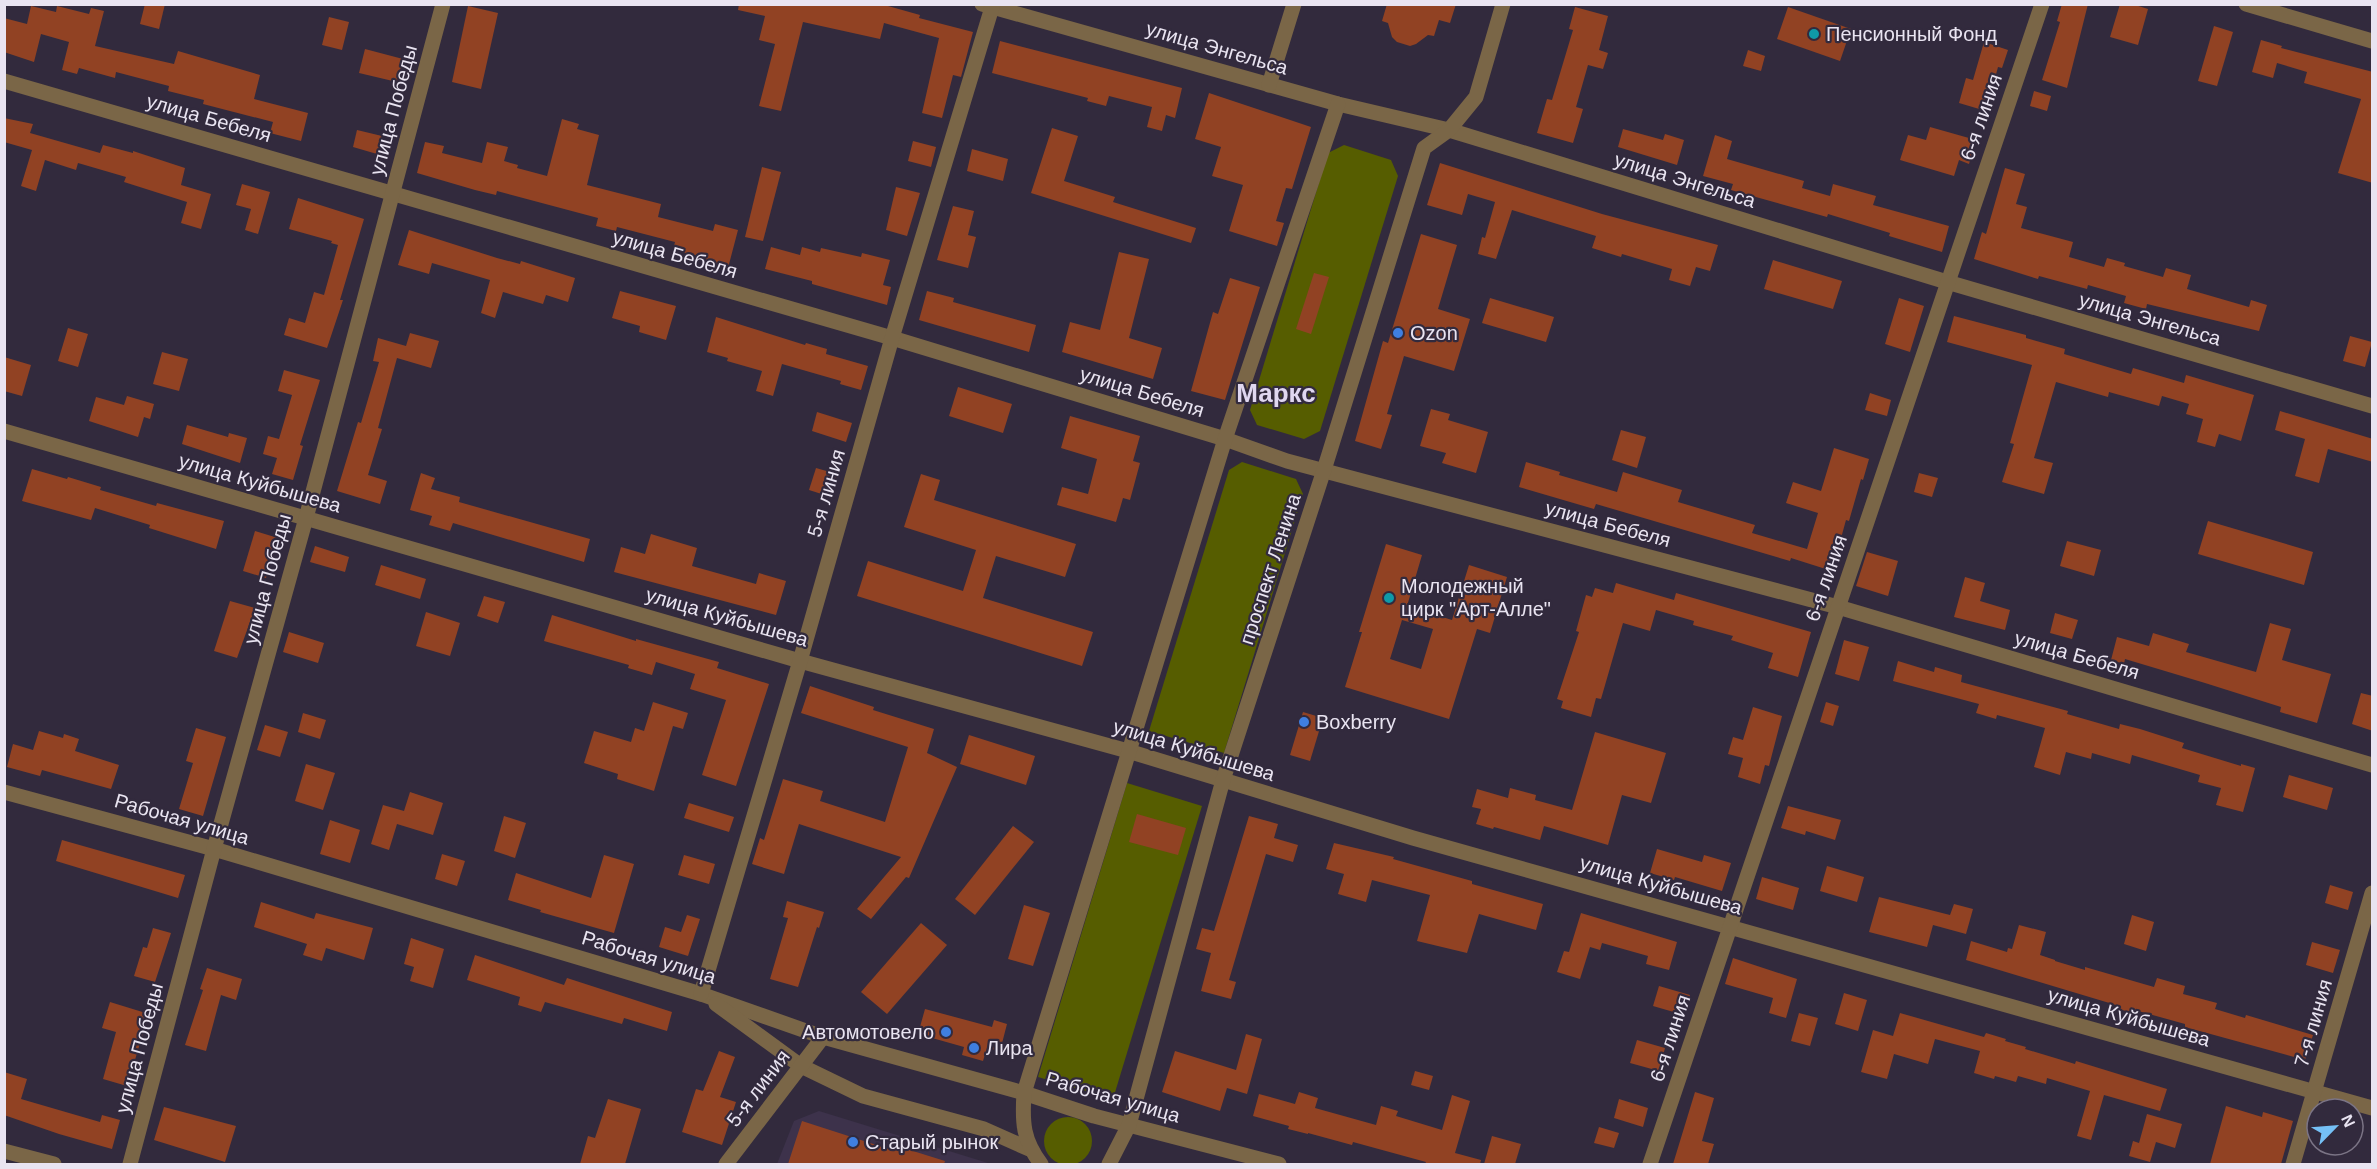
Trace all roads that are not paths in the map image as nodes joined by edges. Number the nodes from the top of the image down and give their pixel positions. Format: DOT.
graph roads {
  1 [pos="443,4"];
  2 [pos="1294,4"];
  3 [pos="1503,4"];
  4 [pos="2042,4"];
  5 [pos="2246,4"];
  6 [pos="989,6"];
  7 [pos="2373,41"];
  8 [pos="4,81"];
  9 [pos="1269,85"];
  10 [pos="1338,104"];
  11 [pos="1449,130"];
  12 [pos="391,193"];
  13 [pos="1947,282"];
  14 [pos="892,338"];
  15 [pos="2373,406"];
  16 [pos="4,431"];
  17 [pos="1225,439"];
  18 [pos="1324,470"];
  19 [pos="306,518"];
  20 [pos="1838,607"];
  21 [pos="800,661"];
  22 [pos="1128,752"];
  23 [pos="2373,765"];
  24 [pos="1223,780"];
  25 [pos="4,792"];
  26 [pos="214,849"];
  27 [pos="2373,893"];
  28 [pos="1729,926"];
  29 [pos="701,994"];
  30 [pos="823,1037"];
  31 [pos="801,1066"];
  32 [pos="2314,1092"];
  33 [pos="1024,1093"];
  34 [pos="2373,1108"];
  35 [pos="1129,1125"];
  36 [pos="1029,1149"];
  37 [pos="4,1151"];
  38 [pos="54,1164"];
  39 [pos="130,1164"];
  40 [pos="726,1164"];
  41 [pos="1041,1164"];
  42 [pos="1108,1164"];
  43 [pos="1279,1164"];
  44 [pos="1650,1164"];
  45 [pos="2293,1164"];
  1 -- 12 [label="street, улица Победы"];
  2 -- 9 [label="street"];
  3 -- 11 [label="street, проспект Ленина"];
  4 -- 13 [label="street, 6-я линия"];
  5 -- 7 [label="street"];
  6 -- 9 [label="street, улица Энгельса"];
  6 -- 14 [label="street, 5-я линия"];
  8 -- 12 [label="street, улица Бебеля"];
  9 -- 10 [label="street, улица Энгельса"];
  10 -- 11 [label="street, улица Энгельса"];
  10 -- 17 [label="street"];
  11 -- 13 [label="street, улица Энгельса"];
  11 -- 18 [label="street, проспект Ленина"];
  12 -- 14 [label="street, улица Бебеля"];
  12 -- 19 [label="street, улица Победы"];
  13 -- 15 [label="street, улица Энгельса"];
  13 -- 20 [label="street, 6-я линия"];
  14 -- 17 [label="street, улица Бебеля"];
  14 -- 21 [label="street, 5-я линия"];
  16 -- 19 [label="street, улица Куйбышева"];
  17 -- 18 [label="street, улица Бебеля"];
  17 -- 22 [label="street"];
  18 -- 20 [label="street, улица Бебеля"];
  18 -- 24 [label="street, проспект Ленина"];
  19 -- 21 [label="street, улица Куйбышева"];
  19 -- 26 [label="street, улица Победы"];
  20 -- 23 [label="street, улица Бебеля"];
  20 -- 28 [label="street, 6-я линия"];
  21 -- 22 [label="street, улица Куйбышева"];
  21 -- 29 [label="street, 5-я линия"];
  22 -- 24 [label="street, улица Куйбышева"];
  22 -- 33 [label="street"];
  24 -- 28 [label="street, улица Куйбышева"];
  24 -- 35 [label="street, проспект Ленина"];
  25 -- 26 [label="street, Рабочая улица"];
  26 -- 29 [label="street, Рабочая улица"];
  26 -- 39 [label="street, улица Победы"];
  27 -- 32 [label="street, 7-я линия"];
  28 -- 32 [label="street, улица Куйбышева"];
  28 -- 44 [label="street, 6-я линия"];
  29 -- 30 [label="street, Рабочая улица"];
  29 -- 31 [label="street"];
  30 -- 31 [label="street, 5-я линия"];
  30 -- 33 [label="street, Рабочая улица"];
  31 -- 36 [label="street"];
  31 -- 40 [label="street, 5-я линия"];
  32 -- 34 [label="street, улица Куйбышева"];
  32 -- 45 [label="street, 7-я линия"];
  33 -- 35 [label="street, Рабочая улица"];
  33 -- 36 [label="street"];
  35 -- 42 [label="street, проспект Ленина"];
  35 -- 43 [label="street, Рабочая улица"];
  36 -- 41 [label="street"];
  37 -- 38 [label="street"];
}
